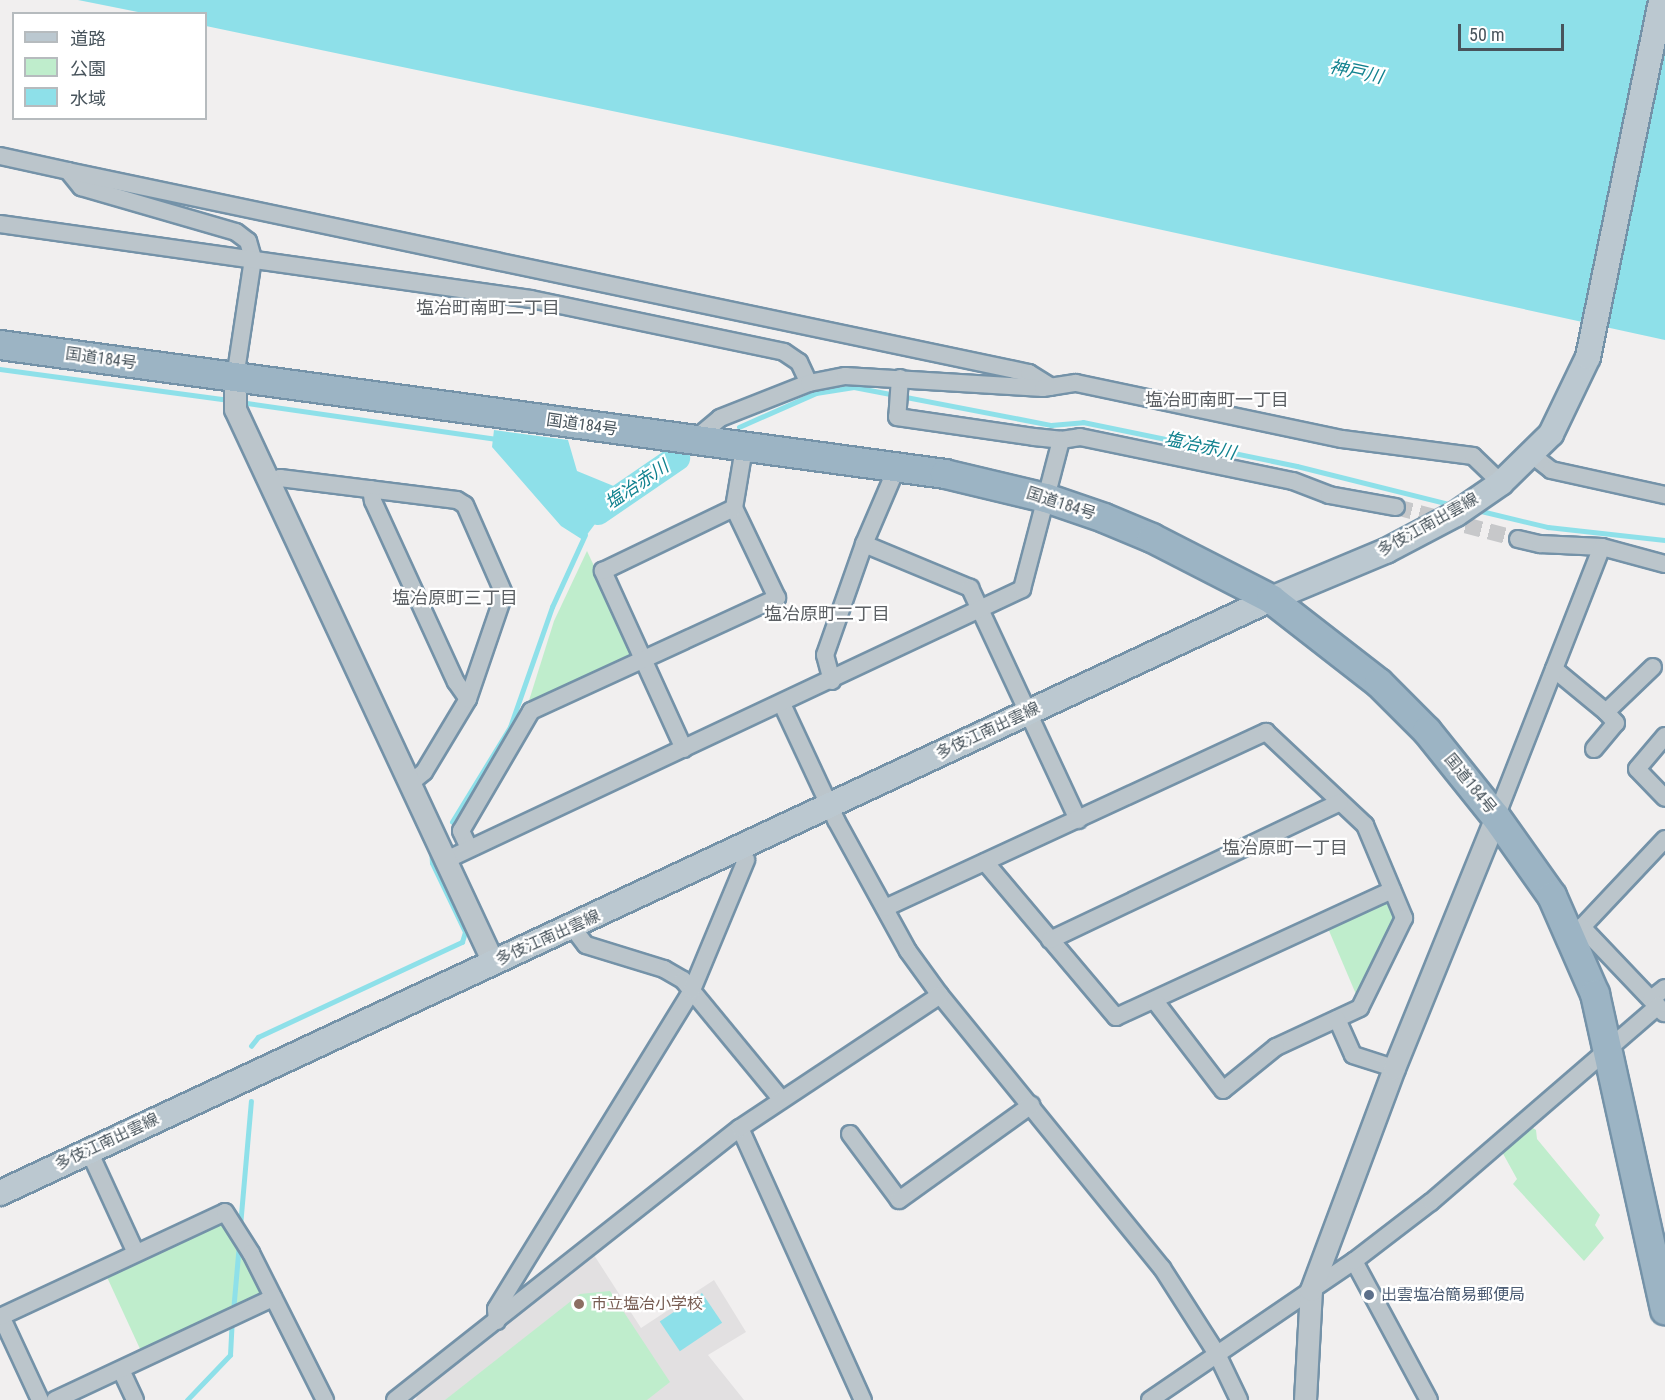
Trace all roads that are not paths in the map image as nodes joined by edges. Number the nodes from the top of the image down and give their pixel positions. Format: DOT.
graph roads {
  1 [pos="1661,0"];
  2 [pos="0,156"];
  3 [pos="68,171"];
  4 [pos="0,224"];
  5 [pos="252,259"];
  6 [pos="0,345"];
  7 [pos="235,378"];
  8 [pos="809,382"];
  9 [pos="900,384"];
  10 [pos="1051,387"];
  11 [pos="694,440"];
  12 [pos="1061,440"];
  13 [pos="744,448"];
  14 [pos="1532,455"];
  15 [pos="897,467"];
  16 [pos="268,482"];
  17 [pos="1501,483"];
  18 [pos="371,489"];
  19 [pos="1665,495"];
  20 [pos="1046,498"];
  21 [pos="1396,507"];
  22 [pos="734,508"];
  23 [pos="1518,539"];
  24 [pos="864,544"];
  25 [pos="1602,547"];
  26 [pos="1665,564"];
  27 [pos="1270,599"];
  28 [pos="981,611"];
  29 [pos="644,660"];
  30 [pos="1653,667"];
  31 [pos="1554,669"];
  32 [pos="832,681"];
  33 [pos="468,699"];
  34 [pos="782,704"];
  35 [pos="1606,712"];
  36 [pos="1028,713"];
  37 [pos="1665,736"];
  38 [pos="684,749"];
  39 [pos="1594,749"];
  40 [pos="409,784"];
  41 [pos="1665,798"];
  42 [pos="1340,802"];
  43 [pos="829,805"];
  44 [pos="1496,817"];
  45 [pos="1078,820"];
  46 [pos="1665,839"];
  47 [pos="469,848"];
  48 [pos="746,860"];
  49 [pos="444,861"];
  50 [pos="985,862"];
  51 [pos="1392,890"];
  52 [pos="885,908"];
  53 [pos="573,928"];
  54 [pos="1576,928"];
  55 [pos="1050,940"];
  56 [pos="493,962"];
  57 [pos="1665,988"];
  58 [pos="692,990"];
  59 [pos="940,995"];
  60 [pos="1155,1001"];
  61 [pos="1658,1006"];
  62 [pos="1336,1019"];
  63 [pos="1608,1046"];
  64 [pos="1394,1068"];
  65 [pos="781,1099"];
  66 [pos="1031,1104"];
  67 [pos="740,1128"];
  68 [pos="850,1134"];
  69 [pos="89,1151"];
  70 [pos="0,1193"];
  71 [pos="136,1253"];
  72 [pos="1354,1261"];
  73 [pos="1311,1290"];
  74 [pos="273,1298"];
  75 [pos="1665,1310"];
  76 [pos="1,1317"];
  77 [pos="497,1321"];
  78 [pos="1217,1354"];
  79 [pos="121,1370"];
  80 [pos="399,1399"];
  81 [pos="40,1400"];
  82 [pos="55,1400"];
  83 [pos="135,1400"];
  84 [pos="325,1400"];
  85 [pos="863,1400"];
  86 [pos="1150,1400"];
  87 [pos="1239,1400"];
  88 [pos="1305,1400"];
  89 [pos="1429,1400"];
  1 -- 14 [label="main road, 多伎江南出雲線"];
  2 -- 3 [label="street"];
  3 -- 5 [label="street"];
  3 -- 10 [label="street"];
  4 -- 5 [label="street"];
  5 -- 7 [label="street"];
  5 -- 8 [label="street"];
  6 -- 7 [label="highway, 国道184号"];
  7 -- 11 [label="highway, 国道184号"];
  7 -- 16 [label="street"];
  8 -- 9 [label="street"];
  8 -- 11 [label="street"];
  9 -- 10 [label="street"];
  9 -- 12 [label="street"];
  10 -- 17 [label="street"];
  11 -- 13 [label="highway, 国道184号"];
  12 -- 20 [label="street"];
  12 -- 21 [label="street"];
  13 -- 15 [label="highway, 国道184号"];
  13 -- 22 [label="street"];
  14 -- 17 [label="main road, 多伎江南出雲線"];
  14 -- 19 [label="street"];
  15 -- 20 [label="highway, 国道184号"];
  15 -- 24 [label="street"];
  16 -- 18 [label="street"];
  16 -- 40 [label="street"];
  17 -- 27 [label="main road, 多伎江南出雲線"];
  18 -- 33 [label="street"];
  18 -- 33 [label="street"];
  20 -- 27 [label="highway, 国道184号"];
  20 -- 28 [label="street"];
  22 -- 29 [label="street"];
  22 -- 29 [label="street"];
  23 -- 25 [label="street"];
  24 -- 28 [label="street"];
  24 -- 32 [label="street"];
  25 -- 26 [label="street"];
  25 -- 31 [label="street"];
  27 -- 36 [label="main road, 多伎江南出雲線"];
  27 -- 44 [label="highway, 国道184号"];
  28 -- 32 [label="street"];
  28 -- 36 [label="street"];
  29 -- 38 [label="street"];
  29 -- 47 [label="street"];
  30 -- 35 [label="street"];
  31 -- 35 [label="street"];
  31 -- 44 [label="street"];
  32 -- 34 [label="street"];
  33 -- 40 [label="street"];
  34 -- 38 [label="street"];
  34 -- 43 [label="street"];
  35 -- 39 [label="street"];
  36 -- 43 [label="main road, 多伎江南出雲線"];
  36 -- 45 [label="street"];
  37 -- 41 [label="street"];
  38 -- 47 [label="street"];
  40 -- 49 [label="street"];
  42 -- 45 [label="street"];
  42 -- 51 [label="street"];
  42 -- 55 [label="street"];
  43 -- 52 [label="street"];
  43 -- 53 [label="main road, 多伎江南出雲線"];
  44 -- 54 [label="highway, 国道184号"];
  44 -- 64 [label="street"];
  45 -- 50 [label="street"];
  46 -- 54 [label="street"];
  47 -- 49 [label="street"];
  48 -- 58 [label="street"];
  49 -- 56 [label="street"];
  50 -- 52 [label="street"];
  50 -- 55 [label="street"];
  51 -- 60 [label="street"];
  51 -- 62 [label="street"];
  52 -- 59 [label="street"];
  53 -- 56 [label="main road, 多伎江南出雲線"];
  53 -- 58 [label="street"];
  54 -- 61 [label="street"];
  54 -- 63 [label="highway, 国道184号"];
  55 -- 60 [label="street"];
  56 -- 69 [label="main road, 多伎江南出雲線"];
  57 -- 61 [label="street"];
  58 -- 65 [label="street"];
  58 -- 77 [label="street"];
  59 -- 65 [label="street"];
  59 -- 66 [label="street"];
  60 -- 62 [label="street"];
  61 -- 63 [label="street"];
  62 -- 64 [label="street"];
  63 -- 72 [label="street"];
  63 -- 75 [label="highway, 国道184号"];
  64 -- 73 [label="street"];
  65 -- 67 [label="street"];
  66 -- 68 [label="street"];
  66 -- 78 [label="street"];
  67 -- 77 [label="street"];
  67 -- 85 [label="street"];
  69 -- 70 [label="main road, 多伎江南出雲線"];
  69 -- 71 [label="street"];
  71 -- 74 [label="street"];
  71 -- 76 [label="street"];
  72 -- 73 [label="street"];
  72 -- 89 [label="street"];
  73 -- 78 [label="street"];
  73 -- 88 [label="street"];
  74 -- 79 [label="street"];
  74 -- 84 [label="street"];
  76 -- 81 [label="street"];
  77 -- 80 [label="street"];
  78 -- 86 [label="street"];
  78 -- 87 [label="street"];
  79 -- 82 [label="street"];
  79 -- 83 [label="street"];
}
